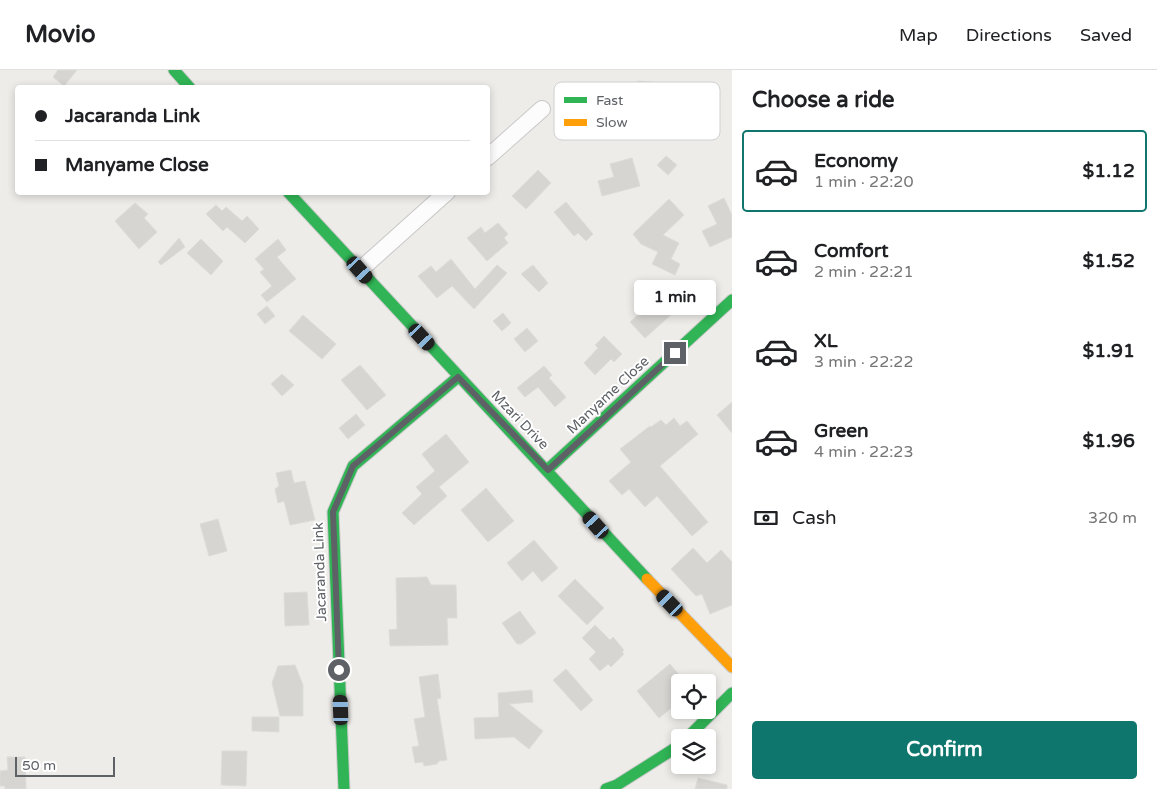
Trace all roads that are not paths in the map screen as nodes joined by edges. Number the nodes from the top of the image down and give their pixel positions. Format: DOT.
graph roads {
  1 [pos="174,70"];
  2 [pos="187,85"];
  3 [pos="542,109"];
  4 [pos="490,155"];
  5 [pos="291,195"];
  6 [pos="444,195"];
  7 [pos="360,270"];
  8 [pos="732,300"];
  9 [pos="458,377"];
  10 [pos="548,470"];
  11 [pos="732,667"];
  12 [pos="732,693"];
  13 [pos="696,729"];
  14 [pos="671,751"];
  15 [pos="344,789"];
  16 [pos="606,789"];
  1 -- 2 [label="street"];
  3 -- 4 [label="street"];
  5 -- 7 [label="street, Mzari Drive"];
  6 -- 7 [label="street"];
  7 -- 9 [label="street, Mzari Drive"];
  8 -- 10 [label="street, Manyame Close"];
  9 -- 10 [label="street, Mzari Drive"];
  9 -- 15 [label="street, Jacaranda Link"];
  10 -- 11 [label="street, Mzari Drive"];
  12 -- 13 [label="street"];
  14 -- 16 [label="street"];
}
